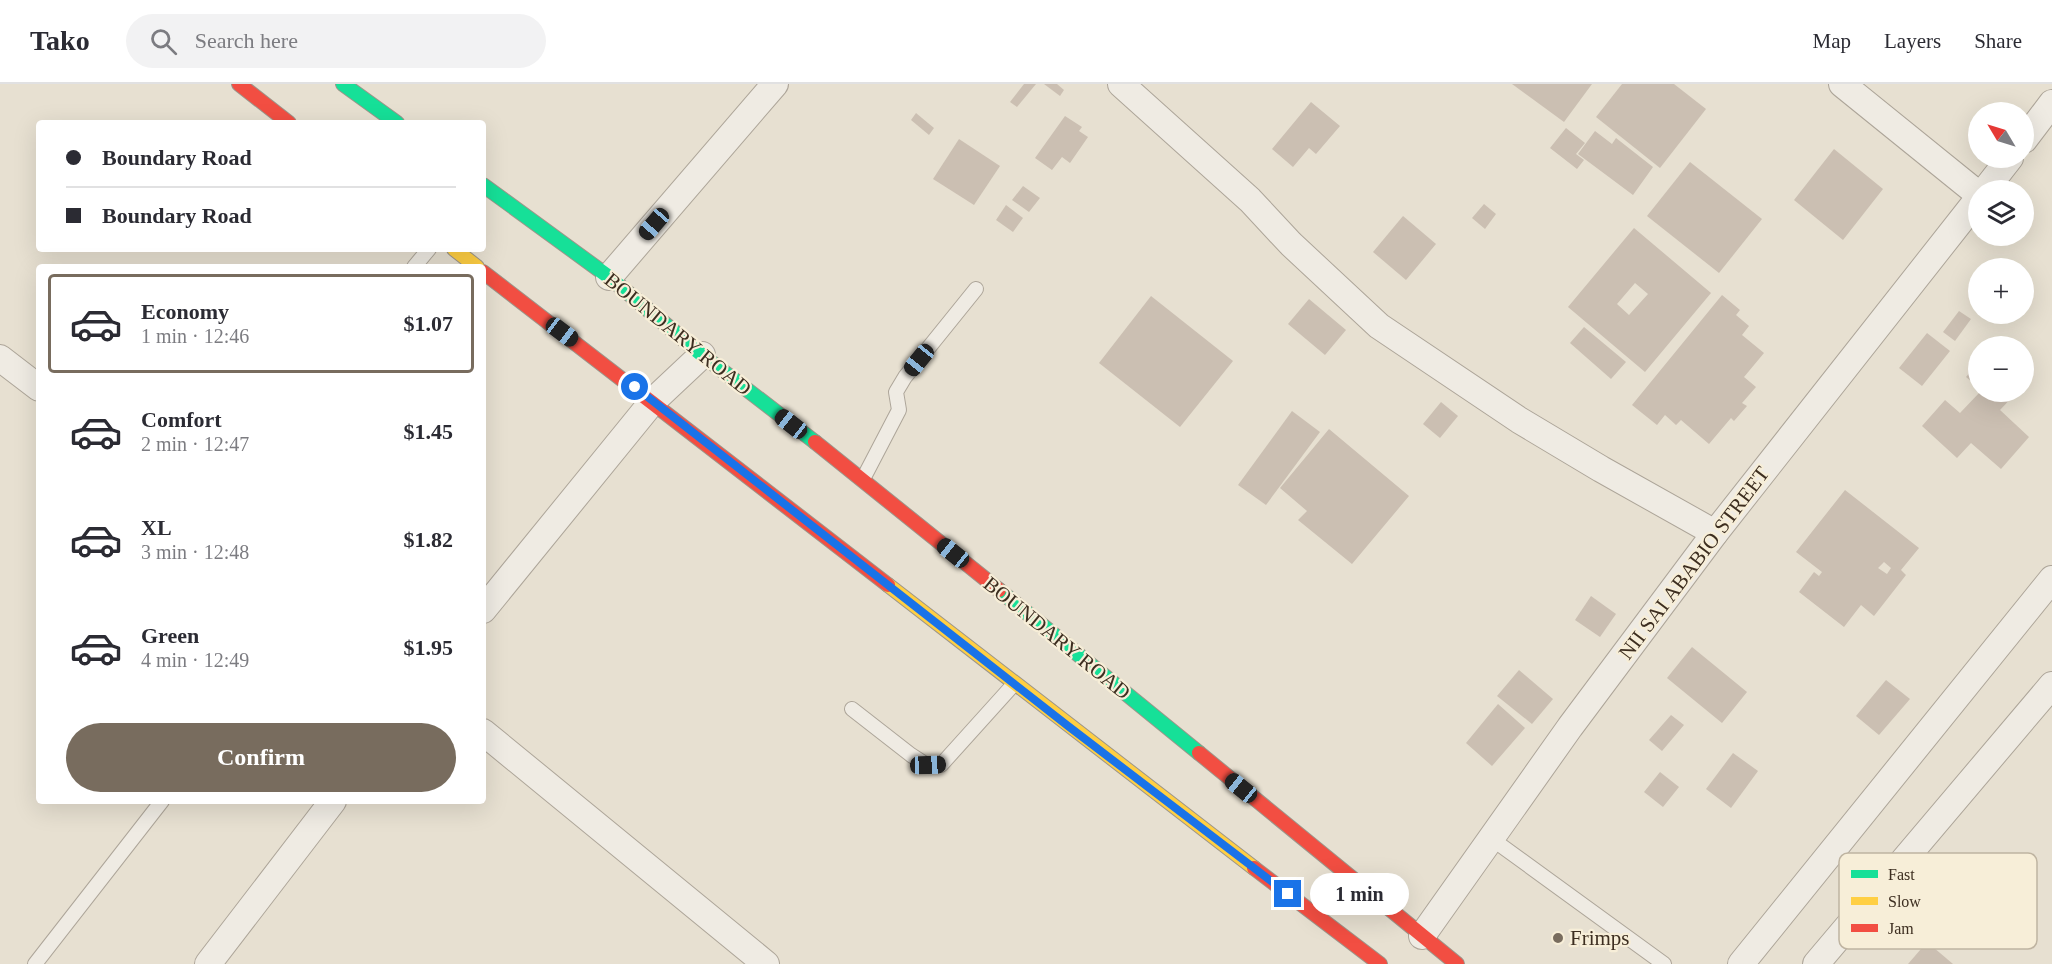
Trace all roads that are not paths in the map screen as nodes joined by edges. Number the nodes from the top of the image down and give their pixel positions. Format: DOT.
graph roads {
  1 [pos="239,84"];
  2 [pos="343,84"];
  3 [pos="776,84"];
  4 [pos="1122,84"];
  5 [pos="1842,84"];
  6 [pos="2052,103"];
  7 [pos="285,120"];
  8 [pos="393,120"];
  9 [pos="2034,127"];
  10 [pos="2002,168"];
  11 [pos="1993,180"];
  12 [pos="486,187"];
  13 [pos="1968,189"];
  14 [pos="1968,210"];
  15 [pos="426,252"];
  16 [pos="458,252"];
  17 [pos="416,264"];
  18 [pos="473,264"];
  19 [pos="609,277"];
  20 [pos="486,278"];
  21 [pos="976,289"];
  22 [pos="702,355"];
  23 [pos="0,358"];
  24 [pos="36,386"];
  25 [pos="653,401"];
  26 [pos="862,479"];
  27 [pos="1715,533"];
  28 [pos="2052,579"];
  29 [pos="486,606"];
  30 [pos="1014,684"];
  31 [pos="2052,685"];
  32 [pos="852,710"];
  33 [pos="486,734"];
  34 [pos="160,804"];
  35 [pos="331,804"];
  36 [pos="1492,839"];
  37 [pos="1910,853"];
  38 [pos="1422,936"];
  39 [pos="1839,937"];
  40 [pos="34,964"];
  41 [pos="208,964"];
  42 [pos="766,964"];
  43 [pos="1380,964"];
  44 [pos="1457,964"];
  45 [pos="1664,964"];
  46 [pos="1741,964"];
  47 [pos="1816,964"];
  1 -- 7 [label="main road"];
  2 -- 8 [label="main road"];
  3 -- 19 [label="street"];
  4 -- 27 [label="street"];
  5 -- 13 [label="street"];
  6 -- 9 [label="street"];
  10 -- 11 [label="street"];
  12 -- 19 [label="main road, BOUNDARY ROAD"];
  14 -- 27 [label="street, NII SAI ABABIO STREET"];
  15 -- 17 [label="lane"];
  16 -- 18 [label="main road"];
  19 -- 22 [label="main road, BOUNDARY ROAD"];
  20 -- 25 [label="main road"];
  21 -- 26 [label="lane"];
  22 -- 25 [label="street"];
  22 -- 26 [label="main road, BOUNDARY ROAD"];
  23 -- 24 [label="street"];
  25 -- 29 [label="street"];
  25 -- 30 [label="main road"];
  26 -- 38 [label="main road, BOUNDARY ROAD"];
  27 -- 36 [label="street, NII SAI ABABIO STREET"];
  28 -- 46 [label="street"];
  30 -- 32 [label="lane"];
  30 -- 43 [label="main road"];
  31 -- 37 [label="street"];
  33 -- 42 [label="street"];
  34 -- 40 [label="lane"];
  35 -- 41 [label="street"];
  36 -- 38 [label="street, NII SAI ABABIO STREET"];
  36 -- 45 [label="lane"];
  38 -- 44 [label="main road, BOUNDARY ROAD"];
  39 -- 47 [label="street"];
}
